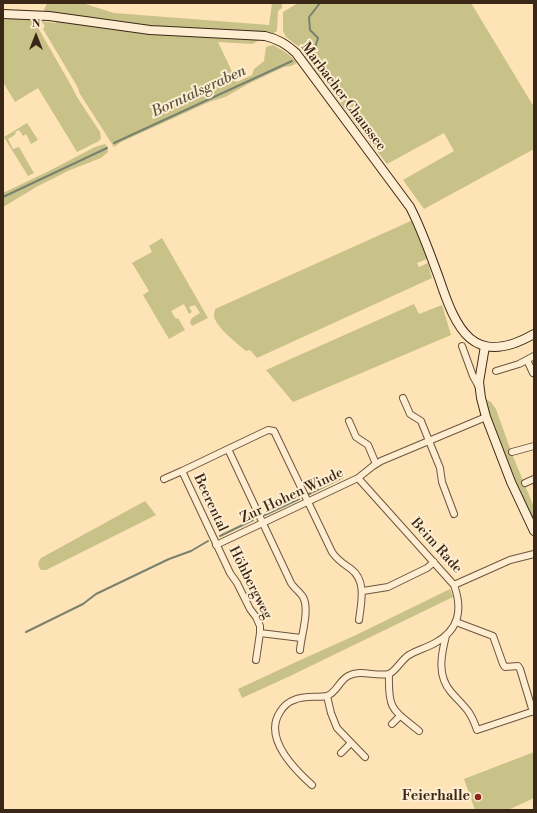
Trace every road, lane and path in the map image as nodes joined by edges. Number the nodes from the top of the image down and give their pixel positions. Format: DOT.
graph roads {
  1 [pos="3,14"];
  2 [pos="534,334"];
  3 [pos="462,346"];
  4 [pos="485,346"];
  5 [pos="534,356"];
  6 [pos="527,360"];
  7 [pos="496,371"];
  8 [pos="532,373"];
  9 [pos="479,387"];
  10 [pos="403,398"];
  11 [pos="486,417"];
  12 [pos="348,421"];
  13 [pos="430,440"];
  14 [pos="534,446"];
  15 [pos="228,449"];
  16 [pos="512,452"];
  17 [pos="376,464"];
  18 [pos="182,471"];
  19 [pos="358,478"];
  20 [pos="534,479"];
  21 [pos="164,480"];
  22 [pos="525,483"];
  23 [pos="307,502"];
  24 [pos="454,514"];
  25 [pos="262,524"];
  26 [pos="534,531"];
  27 [pos="216,545"];
  28 [pos="534,554"];
  29 [pos="434,562"];
  30 [pos="454,585"];
  31 [pos="363,591"];
  32 [pos="359,620"];
  33 [pos="456,622"];
  34 [pos="260,633"];
  35 [pos="446,636"];
  36 [pos="301,638"];
  37 [pos="300,650"];
  38 [pos="256,660"];
  39 [pos="389,674"];
  40 [pos="327,696"];
  41 [pos="533,712"];
  42 [pos="400,716"];
  43 [pos="392,724"];
  44 [pos="419,731"];
  45 [pos="351,743"];
  46 [pos="341,753"];
  47 [pos="365,757"];
  48 [pos="312,785"];
  1 -- 4 [label="street, Marbacher Chaussee"];
  2 -- 4 [label="street"];
  3 -- 9 [label="street"];
  4 -- 9 [label="street"];
  5 -- 6 [label="street"];
  6 -- 7 [label="street"];
  6 -- 8 [label="street"];
  9 -- 11 [label="street"];
  10 -- 13 [label="street"];
  11 -- 13 [label="street, Zur Hohen Winde"];
  11 -- 26 [label="street"];
  12 -- 17 [label="street"];
  13 -- 17 [label="street, Zur Hohen Winde"];
  13 -- 24 [label="street"];
  14 -- 16 [label="street"];
  15 -- 18 [label="street, Beerental"];
  15 -- 23 [label="street, Beerental"];
  15 -- 25 [label="street"];
  17 -- 19 [label="street, Zur Hohen Winde"];
  18 -- 21 [label="street, Beerental"];
  18 -- 27 [label="street, Beerental"];
  19 -- 23 [label="street, Zur Hohen Winde"];
  19 -- 29 [label="street, Beim Rade"];
  20 -- 22 [label="street"];
  23 -- 25 [label="street, Zur Hohen Winde"];
  23 -- 31 [label="street"];
  25 -- 27 [label="street, Zur Hohen Winde"];
  25 -- 36 [label="street"];
  27 -- 34 [label="street, Höhbergweg"];
  28 -- 30 [label="street, Beim Rade"];
  29 -- 30 [label="street, Beim Rade"];
  29 -- 31 [label="street"];
  30 -- 33 [label="street"];
  31 -- 32 [label="street"];
  33 -- 35 [label="street"];
  33 -- 41 [label="street"];
  34 -- 36 [label="street, Höhbergweg"];
  34 -- 38 [label="street, Höhbergweg"];
  35 -- 39 [label="street"];
  35 -- 41 [label="street"];
  36 -- 37 [label="street"];
  39 -- 40 [label="street"];
  39 -- 42 [label="street"];
  40 -- 45 [label="street"];
  40 -- 48 [label="street"];
  42 -- 43 [label="street"];
  42 -- 44 [label="street"];
  45 -- 46 [label="street"];
  45 -- 47 [label="street"];
}
